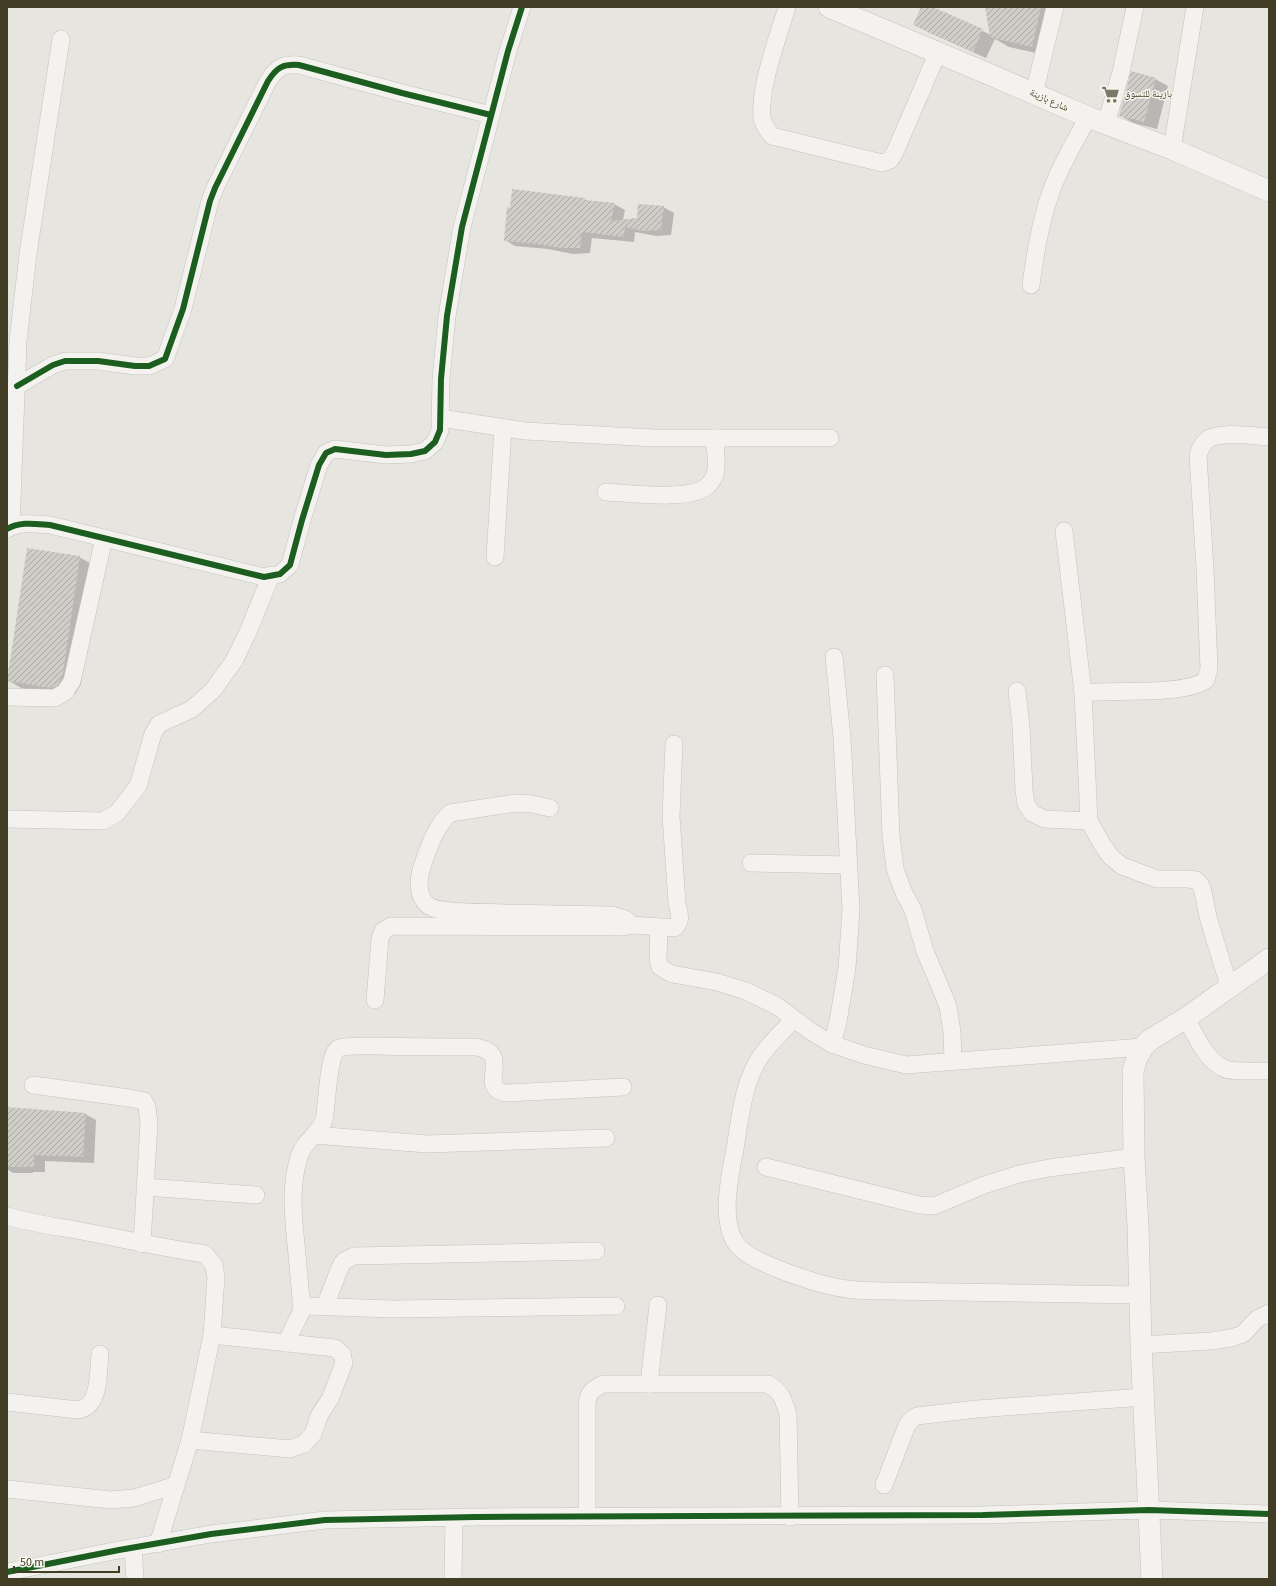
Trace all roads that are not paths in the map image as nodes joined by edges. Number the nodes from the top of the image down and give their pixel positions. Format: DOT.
graph roads {
  1 [pos="522,7"];
  2 [pos="787,7"];
  3 [pos="830,7"];
  4 [pos="1055,7"];
  5 [pos="1135,7"];
  6 [pos="1195,7"];
  7 [pos="61,39"];
  8 [pos="938,52"];
  9 [pos="1034,94"];
  10 [pos="491,114"];
  11 [pos="1097,121"];
  12 [pos="1172,150"];
  13 [pos="1269,191"];
  14 [pos="1031,285"];
  15 [pos="17,386"];
  16 [pos="440,418"];
  17 [pos="503,428"];
  18 [pos="1269,437"];
  19 [pos="715,438"];
  20 [pos="830,438"];
  21 [pos="10,466"];
  22 [pos="606,492"];
  23 [pos="9,527"];
  24 [pos="1064,531"];
  25 [pos="104,538"];
  26 [pos="495,557"];
  27 [pos="271,575"];
  28 [pos="834,658"];
  29 [pos="885,676"];
  30 [pos="1017,691"];
  31 [pos="1083,693"];
  32 [pos="7,697"];
  33 [pos="674,744"];
  34 [pos="550,808"];
  35 [pos="7,819"];
  36 [pos="1089,821"];
  37 [pos="751,863"];
  38 [pos="849,865"];
  39 [pos="632,924"];
  40 [pos="659,926"];
  41 [pos="1269,959"];
  42 [pos="1229,986"];
  43 [pos="375,1000"];
  44 [pos="1186,1018"];
  45 [pos="794,1020"];
  46 [pos="832,1044"];
  47 [pos="1143,1047"];
  48 [pos="953,1060"];
  49 [pos="1269,1071"];
  50 [pos="33,1085"];
  51 [pos="623,1087"];
  52 [pos="314,1135"];
  53 [pos="606,1138"];
  54 [pos="1134,1157"];
  55 [pos="766,1167"];
  56 [pos="145,1187"];
  57 [pos="256,1195"];
  58 [pos="7,1216"];
  59 [pos="142,1244"];
  60 [pos="596,1251"];
  61 [pos="1140,1295"];
  62 [pos="658,1305"];
  63 [pos="325,1306"];
  64 [pos="616,1306"];
  65 [pos="302,1310"];
  66 [pos="1269,1313"];
  67 [pos="212,1335"];
  68 [pos="286,1343"];
  69 [pos="1141,1345"];
  70 [pos="100,1354"];
  71 [pos="649,1384"];
  72 [pos="1144,1397"];
  73 [pos="7,1402"];
  74 [pos="190,1440"];
  75 [pos="176,1485"];
  76 [pos="884,1485"];
  77 [pos="7,1489"];
  78 [pos="1149,1510"];
  79 [pos="1269,1514"];
  80 [pos="587,1517"];
  81 [pos="790,1517"];
  82 [pos="454,1518"];
  83 [pos="158,1544"];
  84 [pos="133,1548"];
  85 [pos="7,1572"];
  86 [pos="135,1579"];
  87 [pos="453,1579"];
  88 [pos="1152,1579"];
  1 -- 10 [label="street"];
  2 -- 8 [label="street"];
  3 -- 8 [label="street, شارع بازينة"];
  4 -- 9 [label="street"];
  5 -- 11 [label="street"];
  6 -- 12 [label="street"];
  7 -- 15 [label="street"];
  8 -- 9 [label="street, شارع بازينة"];
  9 -- 11 [label="street, شارع بازينة"];
  10 -- 15 [label="street"];
  10 -- 16 [label="street"];
  11 -- 12 [label="street, شارع بازينة"];
  11 -- 14 [label="street"];
  12 -- 13 [label="street, شارع بازينة"];
  15 -- 21 [label="street"];
  16 -- 17 [label="street"];
  16 -- 27 [label="street"];
  17 -- 19 [label="street"];
  17 -- 26 [label="street"];
  18 -- 31 [label="street"];
  19 -- 20 [label="street"];
  19 -- 22 [label="street"];
  21 -- 23 [label="street"];
  23 -- 25 [label="street"];
  24 -- 31 [label="street"];
  25 -- 27 [label="street"];
  25 -- 32 [label="street"];
  27 -- 35 [label="street"];
  28 -- 38 [label="street"];
  29 -- 48 [label="street"];
  30 -- 36 [label="street"];
  31 -- 36 [label="street"];
  33 -- 40 [label="street"];
  34 -- 39 [label="street"];
  36 -- 42 [label="street"];
  37 -- 38 [label="street"];
  38 -- 46 [label="street"];
  39 -- 40 [label="street"];
  39 -- 43 [label="street"];
  40 -- 45 [label="street"];
  41 -- 42 [label="street"];
  42 -- 44 [label="street"];
  44 -- 47 [label="street"];
  44 -- 49 [label="street"];
  45 -- 46 [label="street"];
  45 -- 61 [label="street"];
  46 -- 48 [label="street"];
  47 -- 48 [label="street"];
  47 -- 54 [label="street"];
  50 -- 56 [label="street"];
  51 -- 52 [label="street"];
  52 -- 53 [label="street"];
  52 -- 65 [label="street"];
  54 -- 55 [label="street"];
  54 -- 61 [label="street"];
  56 -- 57 [label="street"];
  56 -- 59 [label="street"];
  58 -- 59 [label="street"];
  59 -- 67 [label="street"];
  60 -- 63 [label="street"];
  61 -- 69 [label="street"];
  62 -- 71 [label="street"];
  63 -- 64 [label="street"];
  63 -- 65 [label="street"];
  65 -- 68 [label="street"];
  66 -- 69 [label="street"];
  67 -- 68 [label="street"];
  67 -- 74 [label="street"];
  68 -- 74 [label="street"];
  69 -- 72 [label="street"];
  70 -- 73 [label="street"];
  71 -- 80 [label="street"];
  71 -- 81 [label="street"];
  72 -- 76 [label="street"];
  72 -- 78 [label="street"];
  74 -- 75 [label="street"];
  75 -- 77 [label="street"];
  75 -- 83 [label="street"];
  78 -- 79 [label="street"];
  78 -- 81 [label="street"];
  78 -- 88 [label="street"];
  80 -- 81 [label="street"];
  80 -- 82 [label="street"];
  82 -- 83 [label="street"];
  82 -- 87 [label="street"];
  83 -- 84 [label="street"];
  84 -- 85 [label="street"];
  84 -- 86 [label="street"];
}
